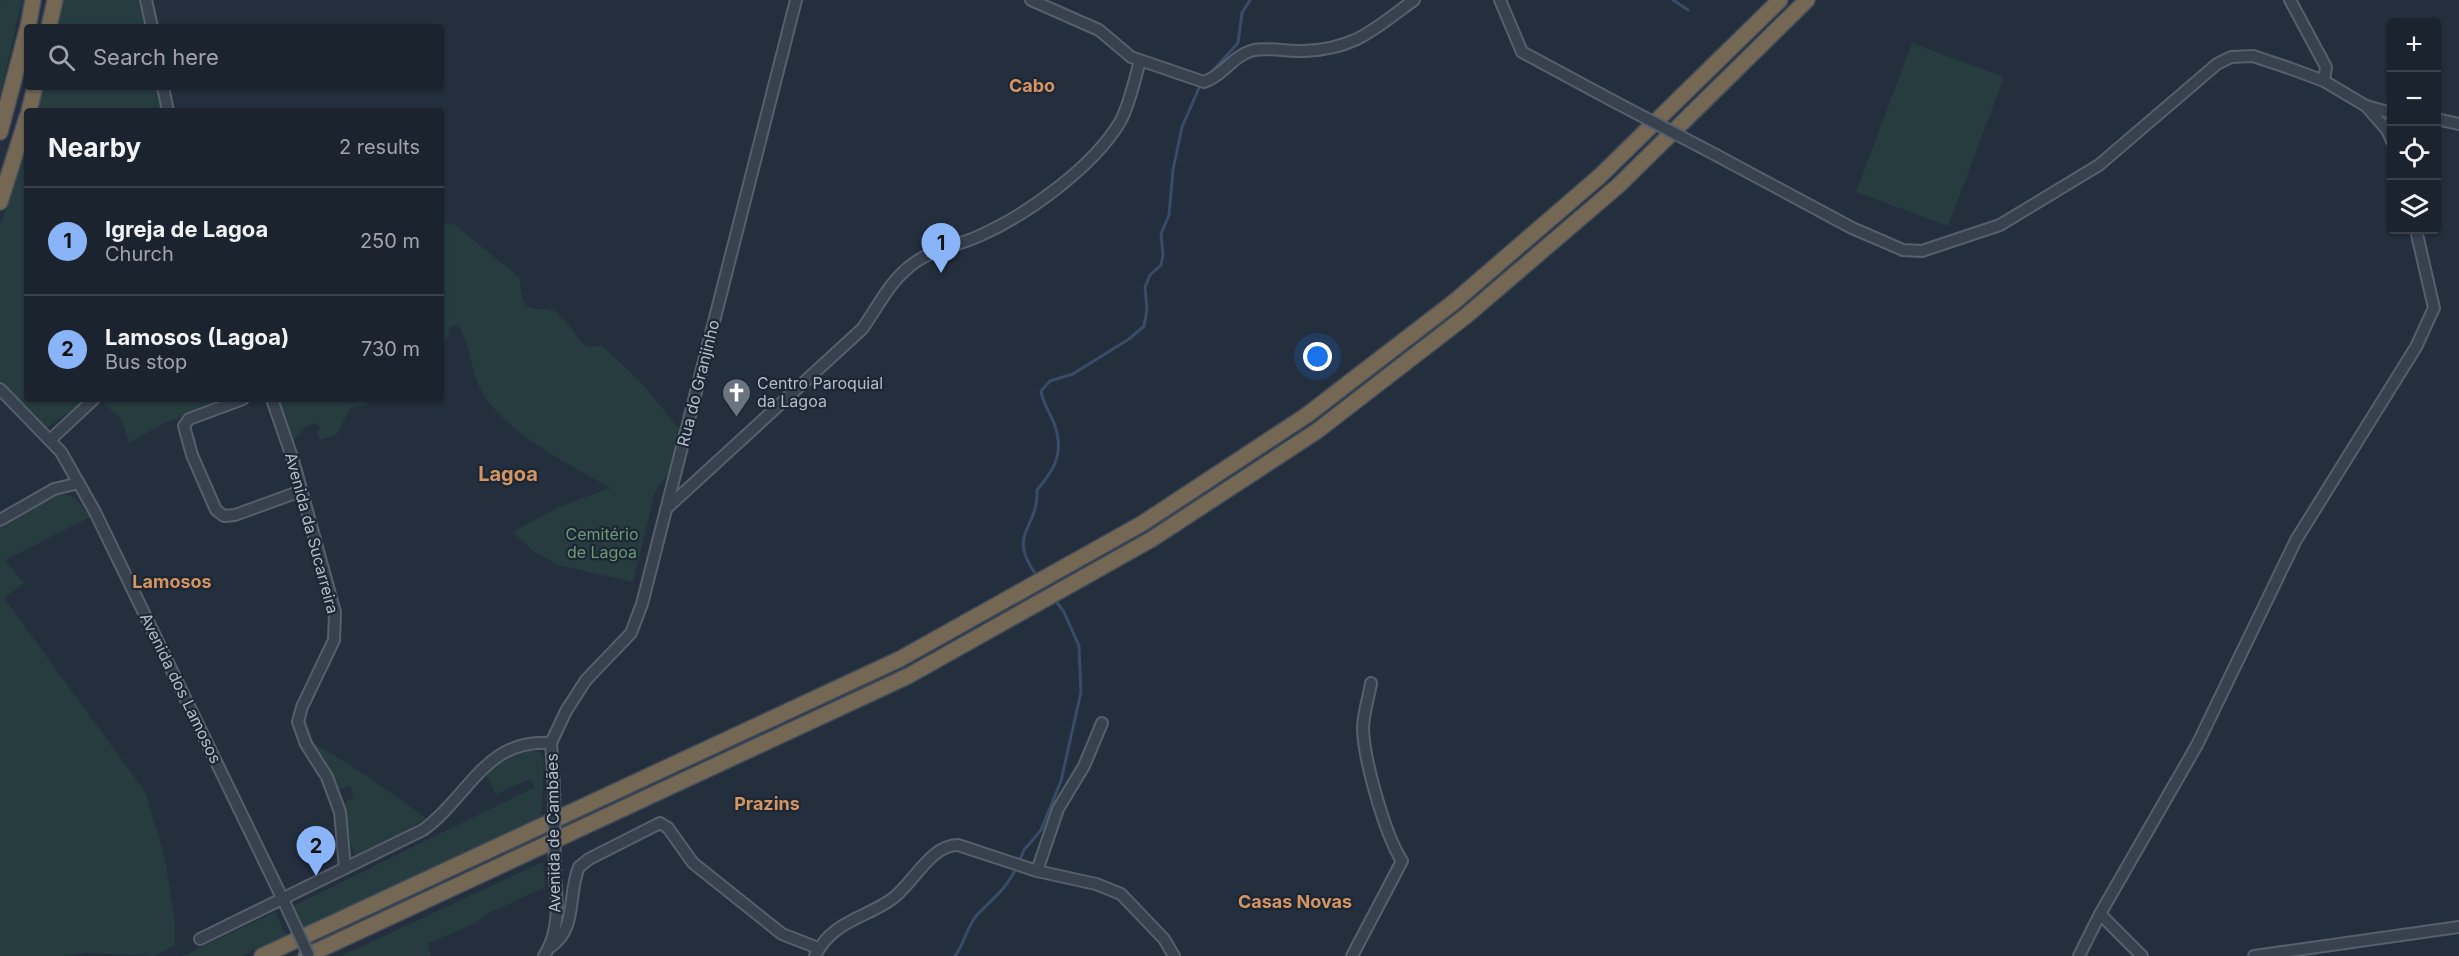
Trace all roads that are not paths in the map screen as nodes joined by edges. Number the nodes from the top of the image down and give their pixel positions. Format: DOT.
graph roads {
  1 [pos="33,0"];
  2 [pos="55,0"];
  3 [pos="146,0"];
  4 [pos="796,0"];
  5 [pos="1031,0"];
  6 [pos="1414,0"];
  7 [pos="1500,0"];
  8 [pos="1779,0"];
  9 [pos="1807,0"];
  10 [pos="2290,0"];
  11 [pos="28,24"];
  12 [pos="50,24"];
  13 [pos="151,24"];
  14 [pos="24,40"];
  15 [pos="1140,61"];
  16 [pos="2324,81"];
  17 [pos="34,90"];
  18 [pos="164,90"];
  19 [pos="2366,106"];
  20 [pos="30,108"];
  21 [pos="167,108"];
  22 [pos="2387,112"];
  23 [pos="2441,121"];
  24 [pos="2459,124"];
  25 [pos="24,126"];
  26 [pos="0,132"];
  27 [pos="2387,134"];
  28 [pos="0,202"];
  29 [pos="2417,234"];
  30 [pos="0,388"];
  31 [pos="91,402"];
  32 [pos="235,402"];
  33 [pos="274,402"];
  34 [pos="50,440"];
  35 [pos="79,483"];
  36 [pos="301,491"];
  37 [pos="667,508"];
  38 [pos="0,520"];
  39 [pos="1371,683"];
  40 [pos="1102,723"];
  41 [pos="551,743"];
  42 [pos="345,868"];
  43 [pos="1037,871"];
  44 [pos="286,903"];
  45 [pos="2100,914"];
  46 [pos="2459,927"];
  47 [pos="200,939"];
  48 [pos="547,951"];
  49 [pos="816,952"];
  50 [pos="262,956"];
  51 [pos="308,956"];
  52 [pos="1174,956"];
  53 [pos="1352,956"];
  54 [pos="2079,956"];
  55 [pos="2142,956"];
  56 [pos="2254,956"];
  1 -- 11 [label="highway"];
  2 -- 12 [label="highway"];
  3 -- 13 [label="street"];
  4 -- 37 [label="street, Rua do Granjinho"];
  5 -- 15 [label="street"];
  6 -- 15 [label="street"];
  7 -- 16 [label="street, bridge"];
  8 -- 50 [label="highway"];
  9 -- 51 [label="highway"];
  10 -- 16 [label="street"];
  14 -- 26 [label="highway"];
  15 -- 37 [label="street"];
  16 -- 19 [label="street"];
  17 -- 20 [label="highway"];
  18 -- 21 [label="street"];
  19 -- 22 [label="street"];
  19 -- 27 [label="street"];
  23 -- 24 [label="street"];
  25 -- 28 [label="highway"];
  29 -- 45 [label="street"];
  30 -- 34 [label="street, Avenida dos Lamosos"];
  31 -- 34 [label="street"];
  32 -- 36 [label="street"];
  33 -- 36 [label="street, Avenida da Sucarreira"];
  34 -- 35 [label="street, Avenida dos Lamosos"];
  35 -- 38 [label="street"];
  35 -- 44 [label="street, Avenida dos Lamosos"];
  36 -- 42 [label="street, Avenida da Sucarreira"];
  37 -- 41 [label="street, Rua do Granjinho"];
  39 -- 53 [label="street"];
  40 -- 43 [label="street"];
  41 -- 42 [label="street"];
  41 -- 48 [label="street, Avenida de Cambães, bridge"];
  42 -- 44 [label="street"];
  43 -- 49 [label="street"];
  43 -- 52 [label="street"];
  44 -- 47 [label="street"];
  44 -- 51 [label="street, Avenida dos Lamosos, bridge"];
  45 -- 54 [label="street"];
  45 -- 55 [label="street"];
  46 -- 56 [label="street"];
  48 -- 49 [label="street"];
}
